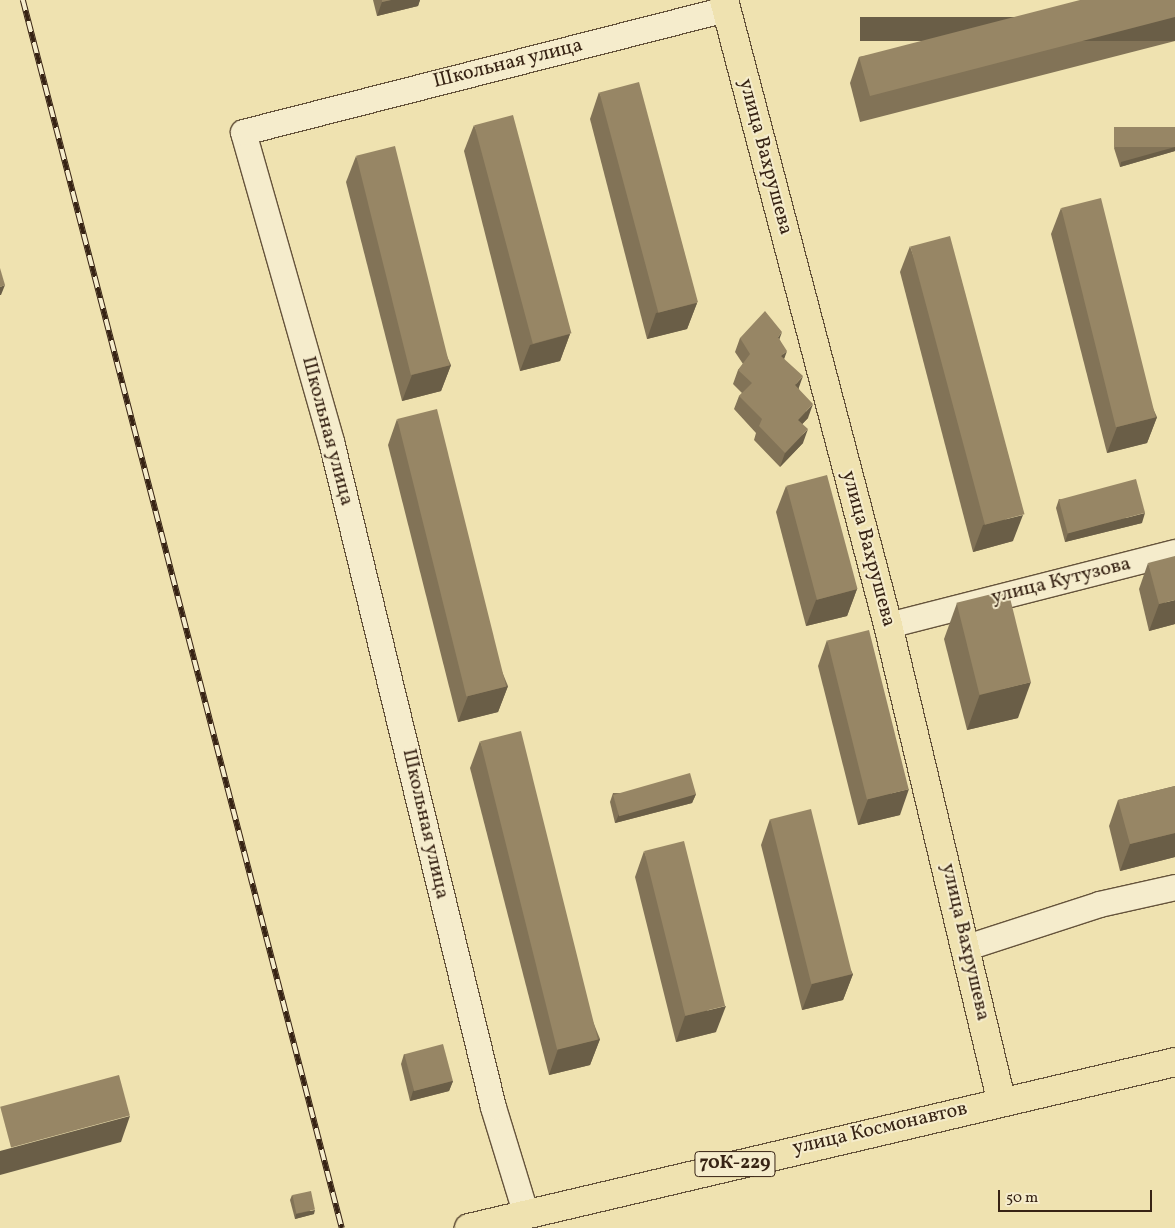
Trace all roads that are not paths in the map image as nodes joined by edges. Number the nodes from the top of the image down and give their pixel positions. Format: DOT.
graph roads {
  1 [pos="725,4"];
  2 [pos="1175,552"];
  3 [pos="888,626"];
  4 [pos="1175,887"];
  5 [pos="967,947"];
  6 [pos="1175,1062"];
  7 [pos="1001,1100"];
  8 [pos="526,1215"];
  9 [pos="469,1228"];
  1 -- 3 [label="main road, улица Вахрушева"];
  1 -- 8 [label="street, Школьная улица"];
  2 -- 3 [label="street, улица Кутузова"];
  3 -- 5 [label="main road, улица Вахрушева"];
  4 -- 5 [label="street"];
  5 -- 7 [label="main road, улица Вахрушева"];
  6 -- 7 [label="main road, улица Космонавтов / 70К-229"];
  7 -- 8 [label="main road, улица Космонавтов / 70К-229"];
  8 -- 9 [label="main road, улица Космонавтов / 70К-229"];
}
